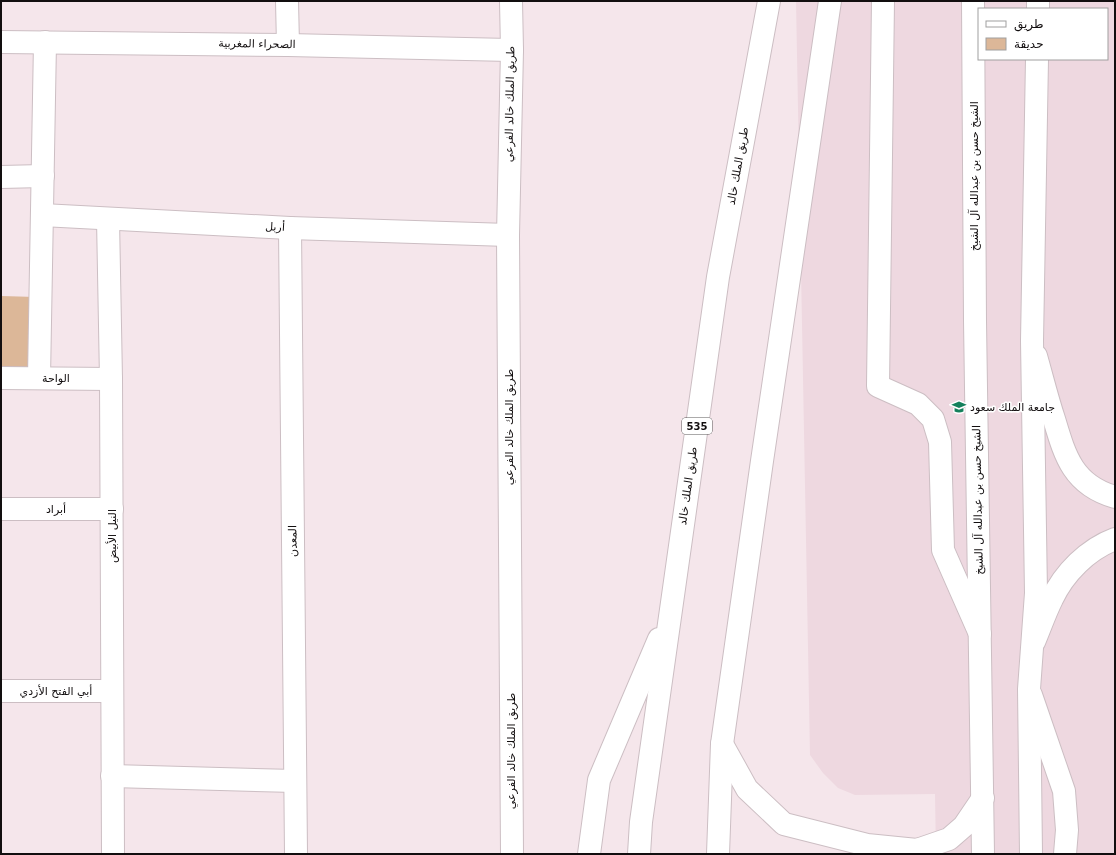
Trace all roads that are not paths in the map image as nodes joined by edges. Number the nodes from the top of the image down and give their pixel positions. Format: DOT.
graph roads {
  1 [pos="288,1"];
  2 [pos="511,1"];
  3 [pos="769,1"];
  4 [pos="830,1"];
  5 [pos="883,1"];
  6 [pos="973,1"];
  7 [pos="1,42"];
  8 [pos="45,42"];
  9 [pos="288,45"];
  10 [pos="512,50"];
  11 [pos="1037,60"];
  12 [pos="1,176"];
  13 [pos="43,176"];
  14 [pos="42,215"];
  15 [pos="108,218"];
  16 [pos="290,228"];
  17 [pos="508,235"];
  18 [pos="1032,341"];
  19 [pos="1,378"];
  20 [pos="39,378"];
  21 [pos="111,379"];
  22 [pos="1115,497"];
  23 [pos="1,509"];
  24 [pos="112,509"];
  25 [pos="1115,539"];
  26 [pos="671,612"];
  27 [pos="980,634"];
  28 [pos="1032,649"];
  29 [pos="1029,689"];
  30 [pos="1,691"];
  31 [pos="112,691"];
  32 [pos="722,744"];
  33 [pos="112,776"];
  34 [pos="295,782"];
  35 [pos="983,798"];
  36 [pos="112,854"];
  37 [pos="296,854"];
  38 [pos="512,854"];
  39 [pos="589,854"];
  40 [pos="639,854"];
  41 [pos="718,854"];
  42 [pos="983,854"];
  43 [pos="1031,854"];
  44 [pos="1065,854"];
  1 -- 9 [label="main road"];
  2 -- 10 [label="main road, طريق الملك خالد الفرعي"];
  3 -- 26 [label="main road, طريق الملك خالد / 535"];
  4 -- 32 [label="main road"];
  5 -- 27 [label="main road"];
  6 -- 27 [label="main road, الشيخ حسن بن عبدالله آل الشيخ"];
  7 -- 8 [label="main road, الصحراء المغربية"];
  8 -- 9 [label="main road, الصحراء المغربية"];
  8 -- 13 [label="main road"];
  9 -- 10 [label="main road, الصحراء المغربية"];
  10 -- 17 [label="main road, طريق الملك خالد الفرعي"];
  11 -- 18 [label="main road"];
  12 -- 13 [label="main road"];
  13 -- 14 [label="main road"];
  14 -- 15 [label="main road, أربل"];
  14 -- 20 [label="main road"];
  15 -- 16 [label="main road, أربل"];
  15 -- 21 [label="main road, النيل الأبيض"];
  16 -- 17 [label="main road, أربل"];
  16 -- 34 [label="main road, المعدن"];
  17 -- 38 [label="main road, طريق الملك خالد الفرعي"];
  18 -- 22 [label="main road"];
  18 -- 28 [label="main road"];
  19 -- 20 [label="main road, الواحة"];
  20 -- 21 [label="main road, الواحة"];
  21 -- 24 [label="main road, النيل الأبيض"];
  23 -- 24 [label="main road, أبراد"];
  24 -- 31 [label="main road, النيل الأبيض"];
  25 -- 28 [label="main road"];
  26 -- 39 [label="main road"];
  26 -- 40 [label="main road, طريق الملك خالد / 535"];
  27 -- 35 [label="main road, الشيخ حسن بن عبدالله آل الشيخ"];
  28 -- 29 [label="main road"];
  29 -- 43 [label="main road"];
  29 -- 44 [label="main road"];
  30 -- 31 [label="main road, أبي الفتح الأزدي"];
  31 -- 33 [label="main road, النيل الأبيض"];
  32 -- 35 [label="main road"];
  32 -- 41 [label="main road"];
  33 -- 34 [label="main road"];
  33 -- 36 [label="main road, النيل الأبيض"];
  34 -- 37 [label="main road, المعدن"];
  35 -- 42 [label="main road, الشيخ حسن بن عبدالله آل الشيخ"];
}
